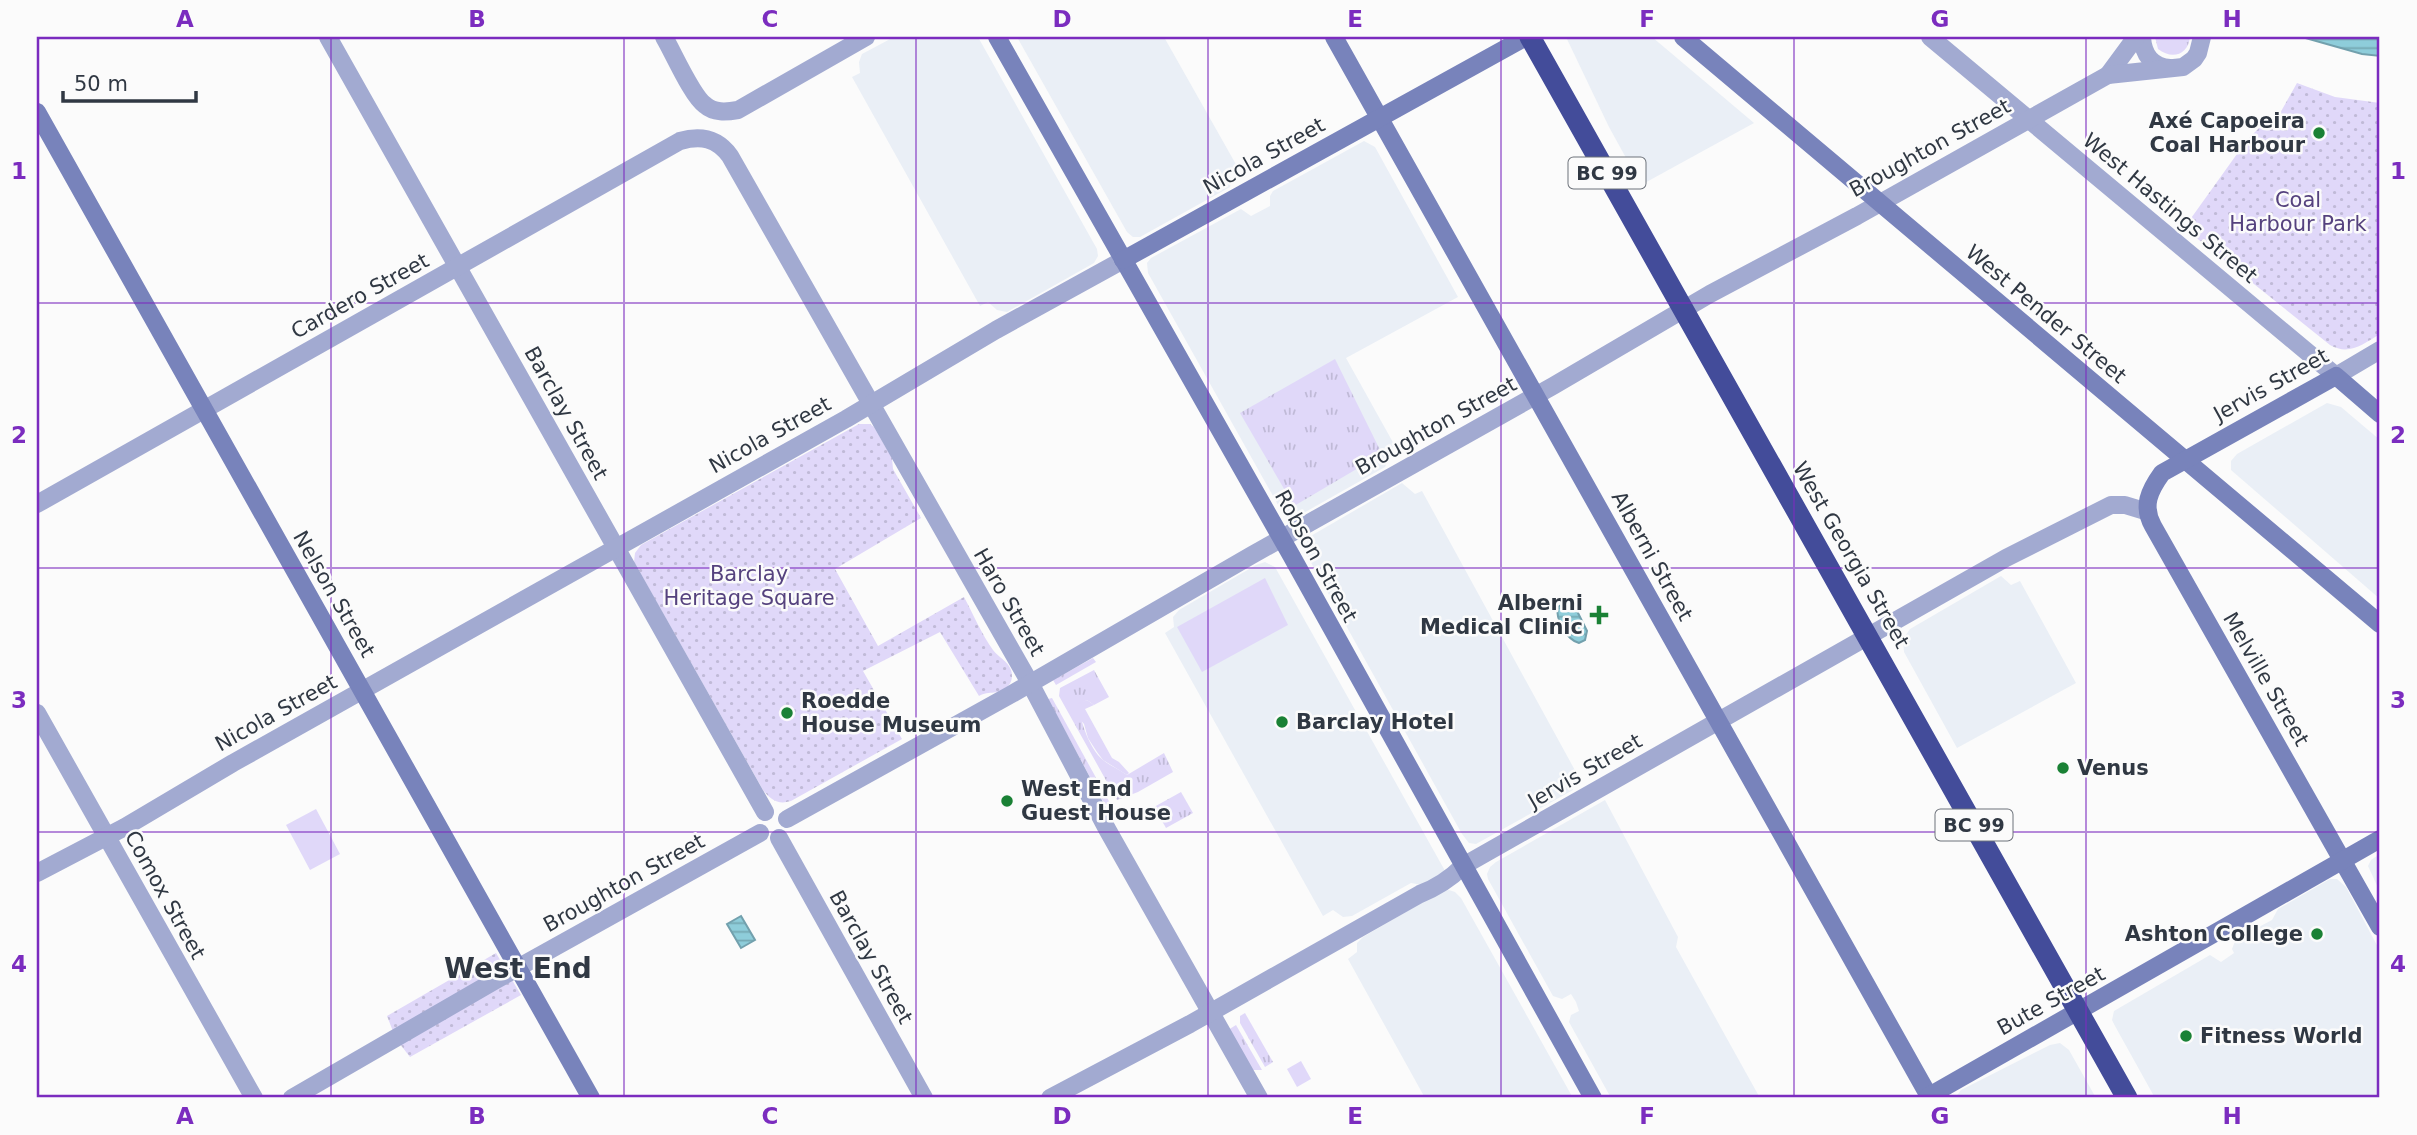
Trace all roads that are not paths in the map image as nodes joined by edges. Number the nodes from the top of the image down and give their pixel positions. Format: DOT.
graph roads {
  1 [pos="328,37"];
  2 [pos="664,37"];
  3 [pos="866,37"];
  4 [pos="997,37"];
  5 [pos="1334,37"];
  6 [pos="1528,37"];
  7 [pos="1682,37"];
  8 [pos="1930,37"];
  9 [pos="2136,37"];
  10 [pos="2142,37"];
  11 [pos="2202,37"];
  12 [pos="2174,69"];
  13 [pos="2108,75"];
  14 [pos="37,111"];
  15 [pos="1380,118"];
  16 [pos="2028,120"];
  17 [pos="707,139"];
  18 [pos="1881,203"];
  19 [pos="1123,260"];
  20 [pos="458,268"];
  21 [pos="1684,310"];
  22 [pos="2380,350"];
  23 [pos="2336,376"];
  24 [pos="1536,396"];
  25 [pos="870,404"];
  26 [pos="203,409"];
  27 [pos="2380,414"];
  28 [pos="2183,460"];
  29 [pos="37,504"];
  30 [pos="2148,512"];
  31 [pos="1281,539"];
  32 [pos="615,548"];
  33 [pos="2380,624"];
  34 [pos="1869,638"];
  35 [pos="1030,683"];
  36 [pos="362,690"];
  37 [pos="37,713"];
  38 [pos="1718,721"];
  39 [pos="765,812"];
  40 [pos="787,819"];
  41 [pos="760,833"];
  42 [pos="106,836"];
  43 [pos="779,838"];
  44 [pos="2380,839"];
  45 [pos="2343,861"];
  46 [pos="1463,866"];
  47 [pos="37,873"];
  48 [pos="2380,927"];
  49 [pos="518,968"];
  50 [pos="1210,1012"];
  51 [pos="2078,1012"];
  52 [pos="254,1098"];
  53 [pos="292,1098"];
  54 [pos="591,1098"];
  55 [pos="924,1098"];
  56 [pos="1050,1098"];
  57 [pos="1259,1098"];
  58 [pos="1593,1098"];
  59 [pos="1928,1098"];
  60 [pos="2127,1098"];
  1 -- 20 [label="street, Barclay Street"];
  2 -- 3 [label="street"];
  4 -- 19 [label="street, Robson Street"];
  5 -- 15 [label="street, Alberni Street"];
  6 -- 15 [label="street, Nicola Street"];
  6 -- 21 [label="highway, West Georgia Street / BC 99"];
  7 -- 18 [label="street, West Pender Street"];
  8 -- 16 [label="street, West Hastings Street"];
  9 -- 13 [label="street, Broughton Street"];
  10 -- 12 [label="street"];
  11 -- 12 [label="street"];
  12 -- 13 [label="street, Broughton Street"];
  13 -- 16 [label="street, Broughton Street"];
  14 -- 26 [label="street, Nelson Street"];
  15 -- 19 [label="street, Nicola Street"];
  15 -- 24 [label="street, Alberni Street"];
  16 -- 18 [label="street, Broughton Street"];
  16 -- 23 [label="street, West Hastings Street"];
  17 -- 20 [label="street, Cardero Street"];
  17 -- 25 [label="street, Haro Street"];
  18 -- 21 [label="street, Broughton Street"];
  18 -- 28 [label="street, West Pender Street"];
  19 -- 25 [label="street, Nicola Street"];
  19 -- 31 [label="street, Robson Street"];
  20 -- 26 [label="street, Cardero Street"];
  20 -- 32 [label="street, Barclay Street"];
  21 -- 24 [label="street, Broughton Street"];
  21 -- 34 [label="highway, West Georgia Street / BC 99"];
  22 -- 23 [label="street, Jervis Street"];
  23 -- 27 [label="street, West Hastings Street"];
  23 -- 28 [label="street, Jervis Street"];
  24 -- 31 [label="street, Broughton Street"];
  24 -- 38 [label="street, Alberni Street"];
  25 -- 32 [label="street, Nicola Street"];
  25 -- 35 [label="street, Haro Street"];
  26 -- 29 [label="street, Cardero Street"];
  26 -- 36 [label="street, Nelson Street"];
  28 -- 30 [label="street"];
  28 -- 33 [label="street, West Pender Street"];
  30 -- 34 [label="street, Jervis Street"];
  30 -- 45 [label="street, Melville Street"];
  31 -- 35 [label="street, Broughton Street"];
  31 -- 46 [label="street, Robson Street"];
  32 -- 36 [label="street, Nicola Street"];
  32 -- 39 [label="street, Barclay Street"];
  34 -- 38 [label="street, Jervis Street"];
  34 -- 51 [label="highway, West Georgia Street / BC 99"];
  35 -- 40 [label="street, Broughton Street"];
  35 -- 50 [label="street, Haro Street"];
  36 -- 42 [label="street, Nicola Street"];
  36 -- 49 [label="street, Nelson Street"];
  37 -- 42 [label="street, Comox Street"];
  38 -- 46 [label="street, Jervis Street"];
  38 -- 59 [label="street, Alberni Street"];
  39 -- 40 [label="street"];
  39 -- 41 [label="street"];
  40 -- 43 [label="street"];
  41 -- 43 [label="street"];
  41 -- 49 [label="street, Broughton Street"];
  42 -- 47 [label="street, Nicola Street"];
  42 -- 52 [label="street, Comox Street"];
  43 -- 55 [label="street, Barclay Street"];
  44 -- 45 [label="street, Bute Street"];
  45 -- 48 [label="street, Melville Street"];
  45 -- 51 [label="street, Bute Street"];
  46 -- 50 [label="street, Jervis Street"];
  46 -- 58 [label="street, Robson Street"];
  49 -- 53 [label="street, Broughton Street"];
  49 -- 54 [label="street, Nelson Street"];
  50 -- 56 [label="street, Jervis Street"];
  50 -- 57 [label="street, Haro Street"];
  51 -- 59 [label="street, Bute Street"];
  51 -- 60 [label="highway, West Georgia Street / BC 99"];
}
